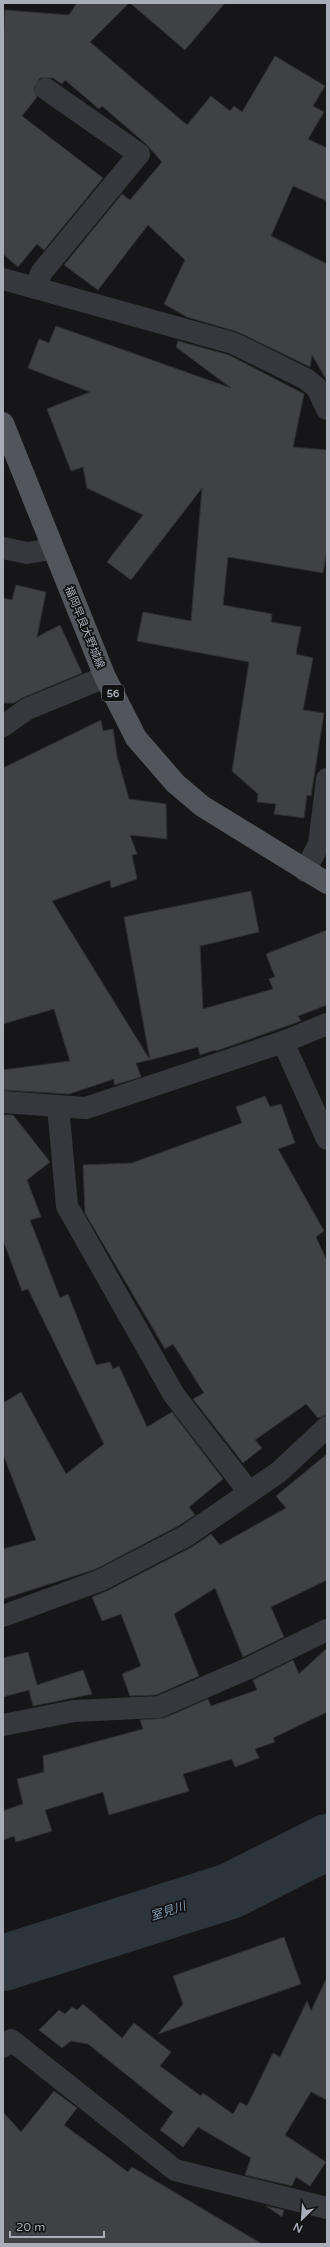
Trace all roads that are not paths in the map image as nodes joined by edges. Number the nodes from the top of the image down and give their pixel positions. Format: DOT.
graph roads {
  1 [pos="46,89"];
  2 [pos="3,279"];
  3 [pos="36,288"];
  4 [pos="327,409"];
  5 [pos="3,423"];
  6 [pos="3,548"];
  7 [pos="52,549"];
  8 [pos="105,677"];
  9 [pos="3,726"];
  10 [pos="327,779"];
  11 [pos="305,871"];
  12 [pos="327,883"];
  13 [pos="327,1024"];
  14 [pos="283,1042"];
  15 [pos="3,1102"];
  16 [pos="58,1106"];
  17 [pos="327,1139"];
  18 [pos="327,1426"];
  19 [pos="249,1492"];
  20 [pos="3,1616"];
  21 [pos="327,1630"];
  22 [pos="3,1725"];
  23 [pos="3,2047"];
  24 [pos="327,2208"];
  1 -- 3 [label="street"];
  2 -- 3 [label="street"];
  3 -- 4 [label="street"];
  5 -- 7 [label="main road, 福岡早良大野城線 / 56"];
  6 -- 7 [label="street"];
  7 -- 8 [label="main road, 福岡早良大野城線 / 56"];
  8 -- 9 [label="street"];
  8 -- 11 [label="main road, 福岡早良大野城線 / 56"];
  10 -- 11 [label="street"];
  11 -- 12 [label="main road, 福岡早良大野城線 / 56"];
  13 -- 14 [label="street"];
  14 -- 16 [label="street"];
  14 -- 17 [label="street"];
  15 -- 16 [label="street"];
  16 -- 19 [label="street"];
  18 -- 19 [label="street"];
  19 -- 20 [label="street"];
  21 -- 22 [label="street"];
  23 -- 24 [label="street"];
}
